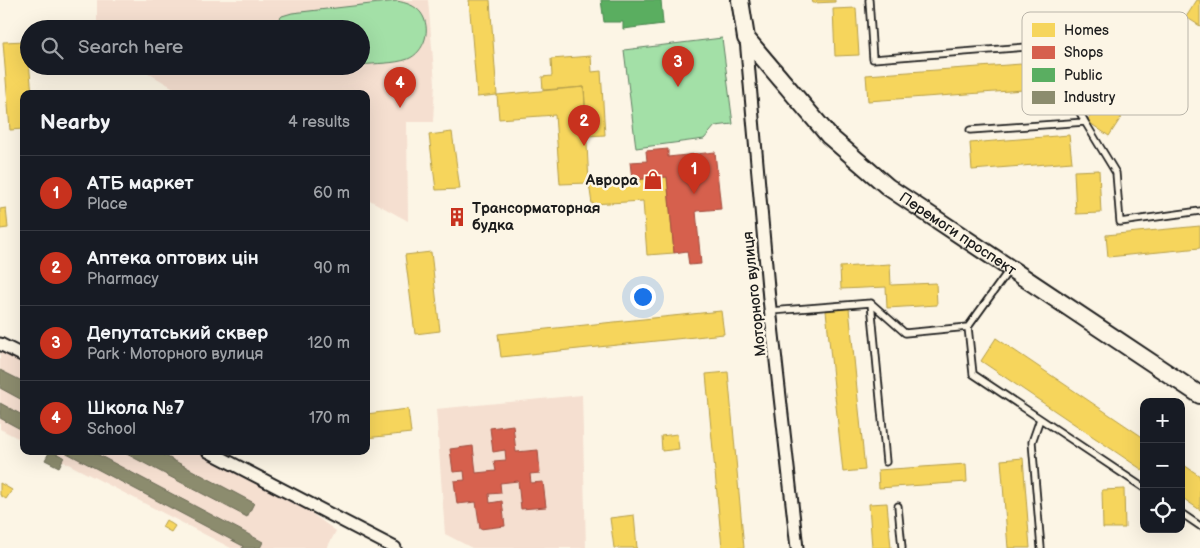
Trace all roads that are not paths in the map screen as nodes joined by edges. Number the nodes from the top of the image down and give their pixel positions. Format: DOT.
graph roads {
  1 [pos="740,0"];
  2 [pos="869,0"];
  3 [pos="746,38"];
  4 [pos="1022,47"];
  5 [pos="1081,115"];
  6 [pos="1085,122"];
  7 [pos="970,130"];
  8 [pos="1200,211"];
  9 [pos="1010,268"];
  10 [pos="871,304"];
  11 [pos="770,311"];
  12 [pos="968,327"];
  13 [pos="0,344"];
  14 [pos="20,354"];
  15 [pos="1199,392"];
  16 [pos="1040,418"];
  17 [pos="216,455"];
  18 [pos="886,462"];
  19 [pos="1140,485"];
  20 [pos="898,506"];
  21 [pos="1185,516"];
  22 [pos="1200,526"];
  23 [pos="395,548"];
  24 [pos="797,548"];
  25 [pos="902,548"];
  26 [pos="1041,548"];
  1 -- 3 [label="street"];
  2 -- 4 [label="lane"];
  3 -- 9 [label="street, Перемоги проспект"];
  3 -- 11 [label="street, Моторного вулиця"];
  5 -- 6 [label="lane"];
  6 -- 7 [label="lane"];
  6 -- 8 [label="lane"];
  9 -- 12 [label="lane"];
  9 -- 15 [label="street, Перемоги проспект"];
  10 -- 11 [label="lane"];
  10 -- 12 [label="lane"];
  10 -- 18 [label="lane"];
  11 -- 24 [label="street, Моторного вулиця"];
  12 -- 16 [label="lane"];
  13 -- 14 [label="street"];
  16 -- 19 [label="lane"];
  16 -- 26 [label="lane"];
  17 -- 23 [label="street"];
  20 -- 25 [label="lane"];
  21 -- 22 [label="lane"];
}
